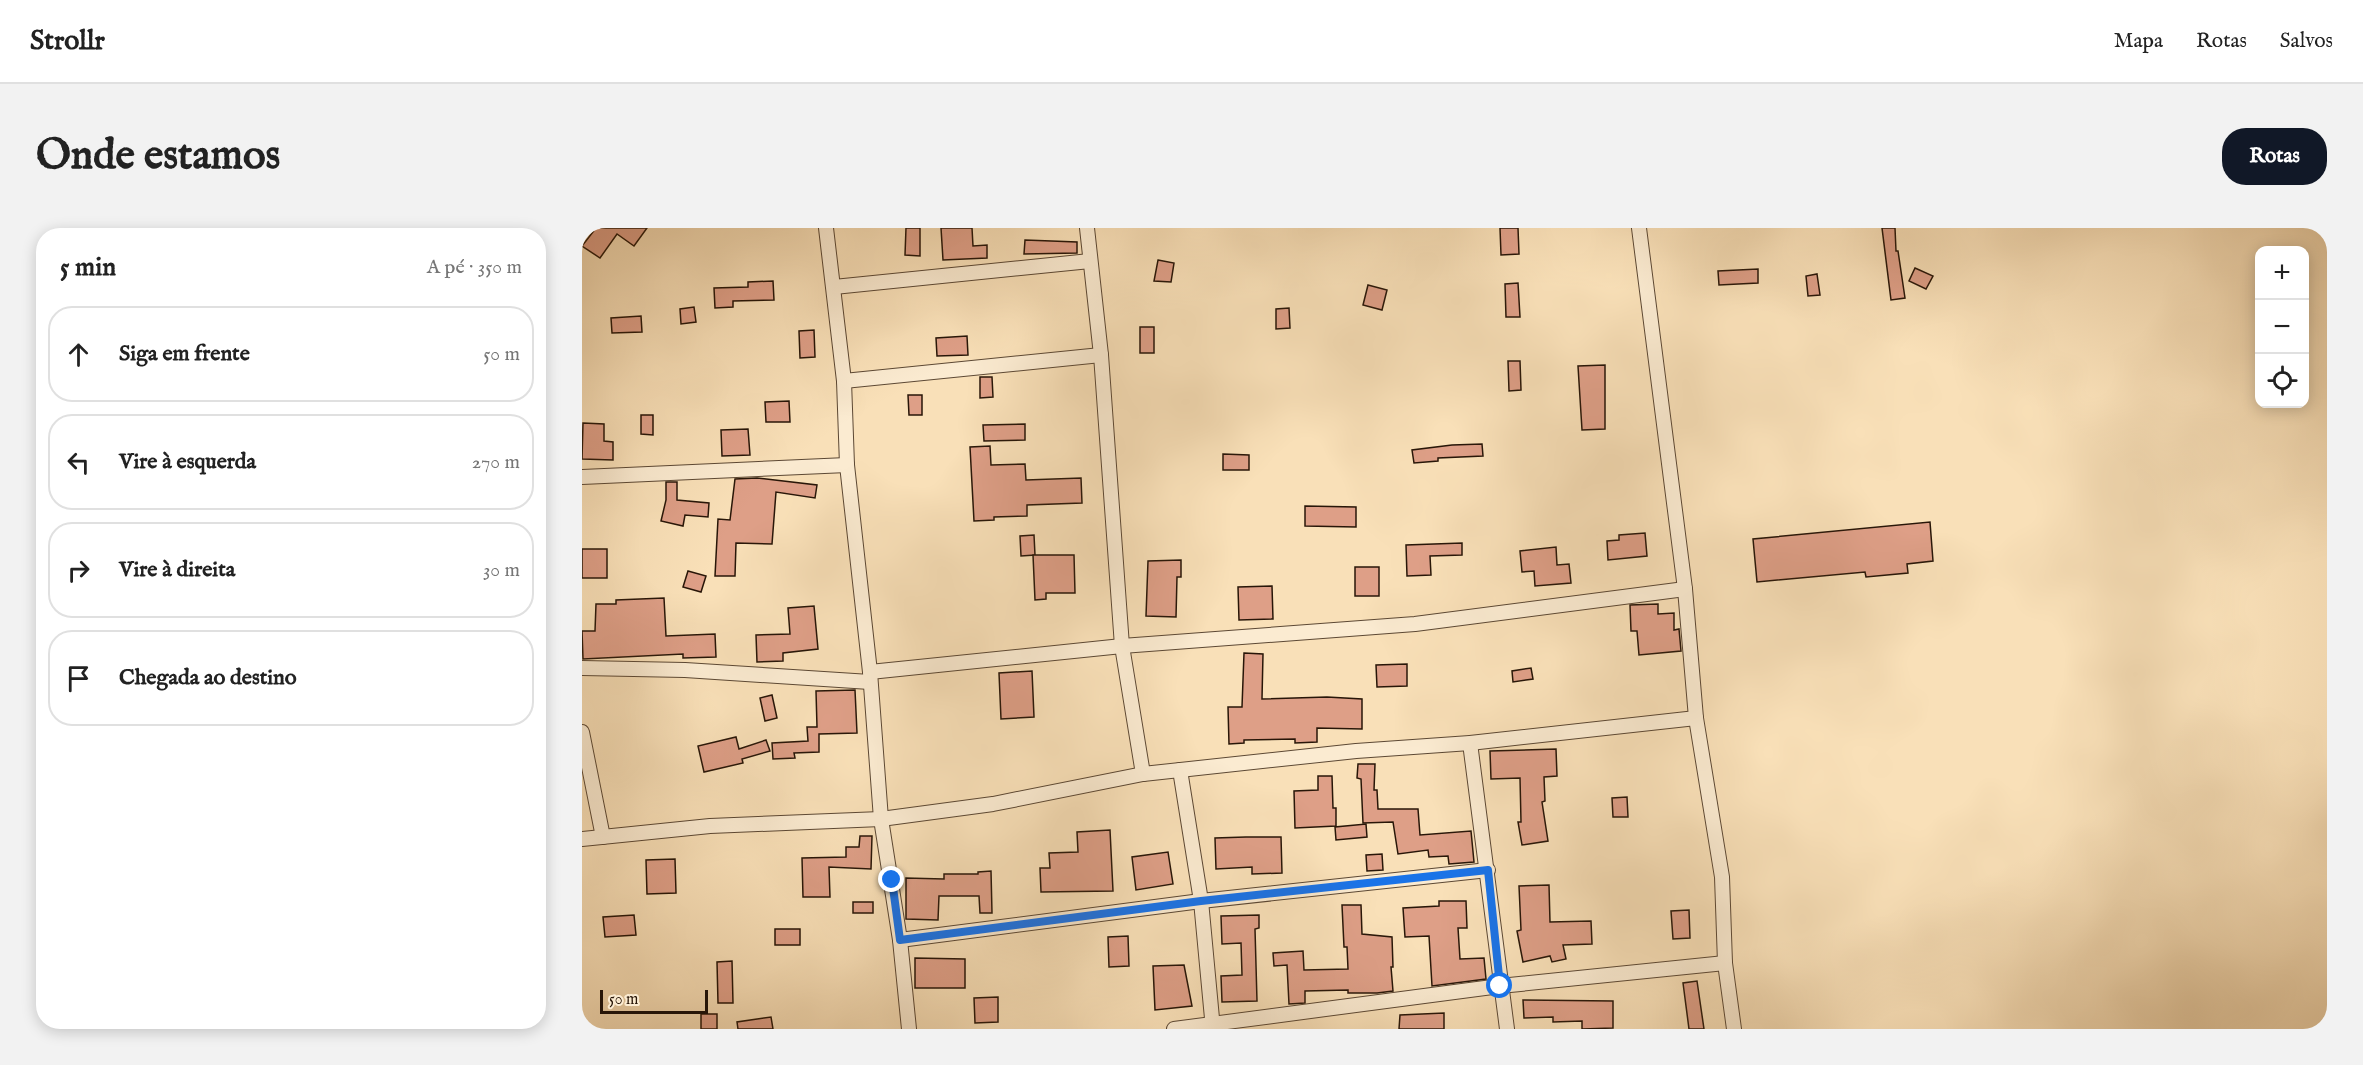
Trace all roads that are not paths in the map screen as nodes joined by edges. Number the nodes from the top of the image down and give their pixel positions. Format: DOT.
graph roads {
  1 [pos="826,228"];
  2 [pos="1088,228"];
  3 [pos="1639,228"];
  4 [pos="1090,261"];
  5 [pos="834,287"];
  6 [pos="1101,355"];
  7 [pos="844,381"];
  8 [pos="847,465"];
  9 [pos="582,477"];
  10 [pos="1685,590"];
  11 [pos="1122,646"];
  12 [pos="582,668"];
  13 [pos="870,677"];
  14 [pos="1696,718"];
  15 [pos="582,732"];
  16 [pos="1470,743"];
  17 [pos="1180,770"];
  18 [pos="1143,774"];
  19 [pos="881,819"];
  20 [pos="603,837"];
  21 [pos="582,839"];
  22 [pos="1488,870"];
  23 [pos="1201,901"];
  24 [pos="900,940"];
  25 [pos="1725,963"];
  26 [pos="1500,986"];
  27 [pos="1213,1027"];
  28 [pos="909,1029"];
  29 [pos="1174,1029"];
  30 [pos="1507,1029"];
  31 [pos="1734,1029"];
  1 -- 5 [label="street"];
  2 -- 4 [label="street"];
  3 -- 10 [label="street"];
  4 -- 5 [label="street"];
  4 -- 6 [label="street"];
  5 -- 7 [label="street"];
  6 -- 7 [label="street"];
  6 -- 11 [label="street"];
  7 -- 8 [label="street"];
  8 -- 9 [label="street"];
  8 -- 13 [label="street"];
  10 -- 11 [label="street"];
  10 -- 14 [label="street"];
  11 -- 13 [label="street"];
  11 -- 18 [label="street"];
  12 -- 13 [label="street"];
  13 -- 19 [label="street"];
  14 -- 16 [label="street"];
  14 -- 25 [label="street"];
  15 -- 20 [label="street"];
  16 -- 17 [label="street"];
  16 -- 22 [label="street"];
  17 -- 18 [label="street"];
  17 -- 23 [label="street"];
  18 -- 19 [label="street"];
  19 -- 20 [label="street"];
  19 -- 24 [label="street"];
  20 -- 21 [label="street"];
  22 -- 23 [label="street"];
  22 -- 26 [label="street"];
  23 -- 24 [label="street"];
  23 -- 27 [label="street"];
  24 -- 28 [label="street"];
  25 -- 26 [label="street"];
  25 -- 31 [label="street"];
  26 -- 27 [label="street"];
  26 -- 30 [label="street"];
  27 -- 29 [label="street"];
}
